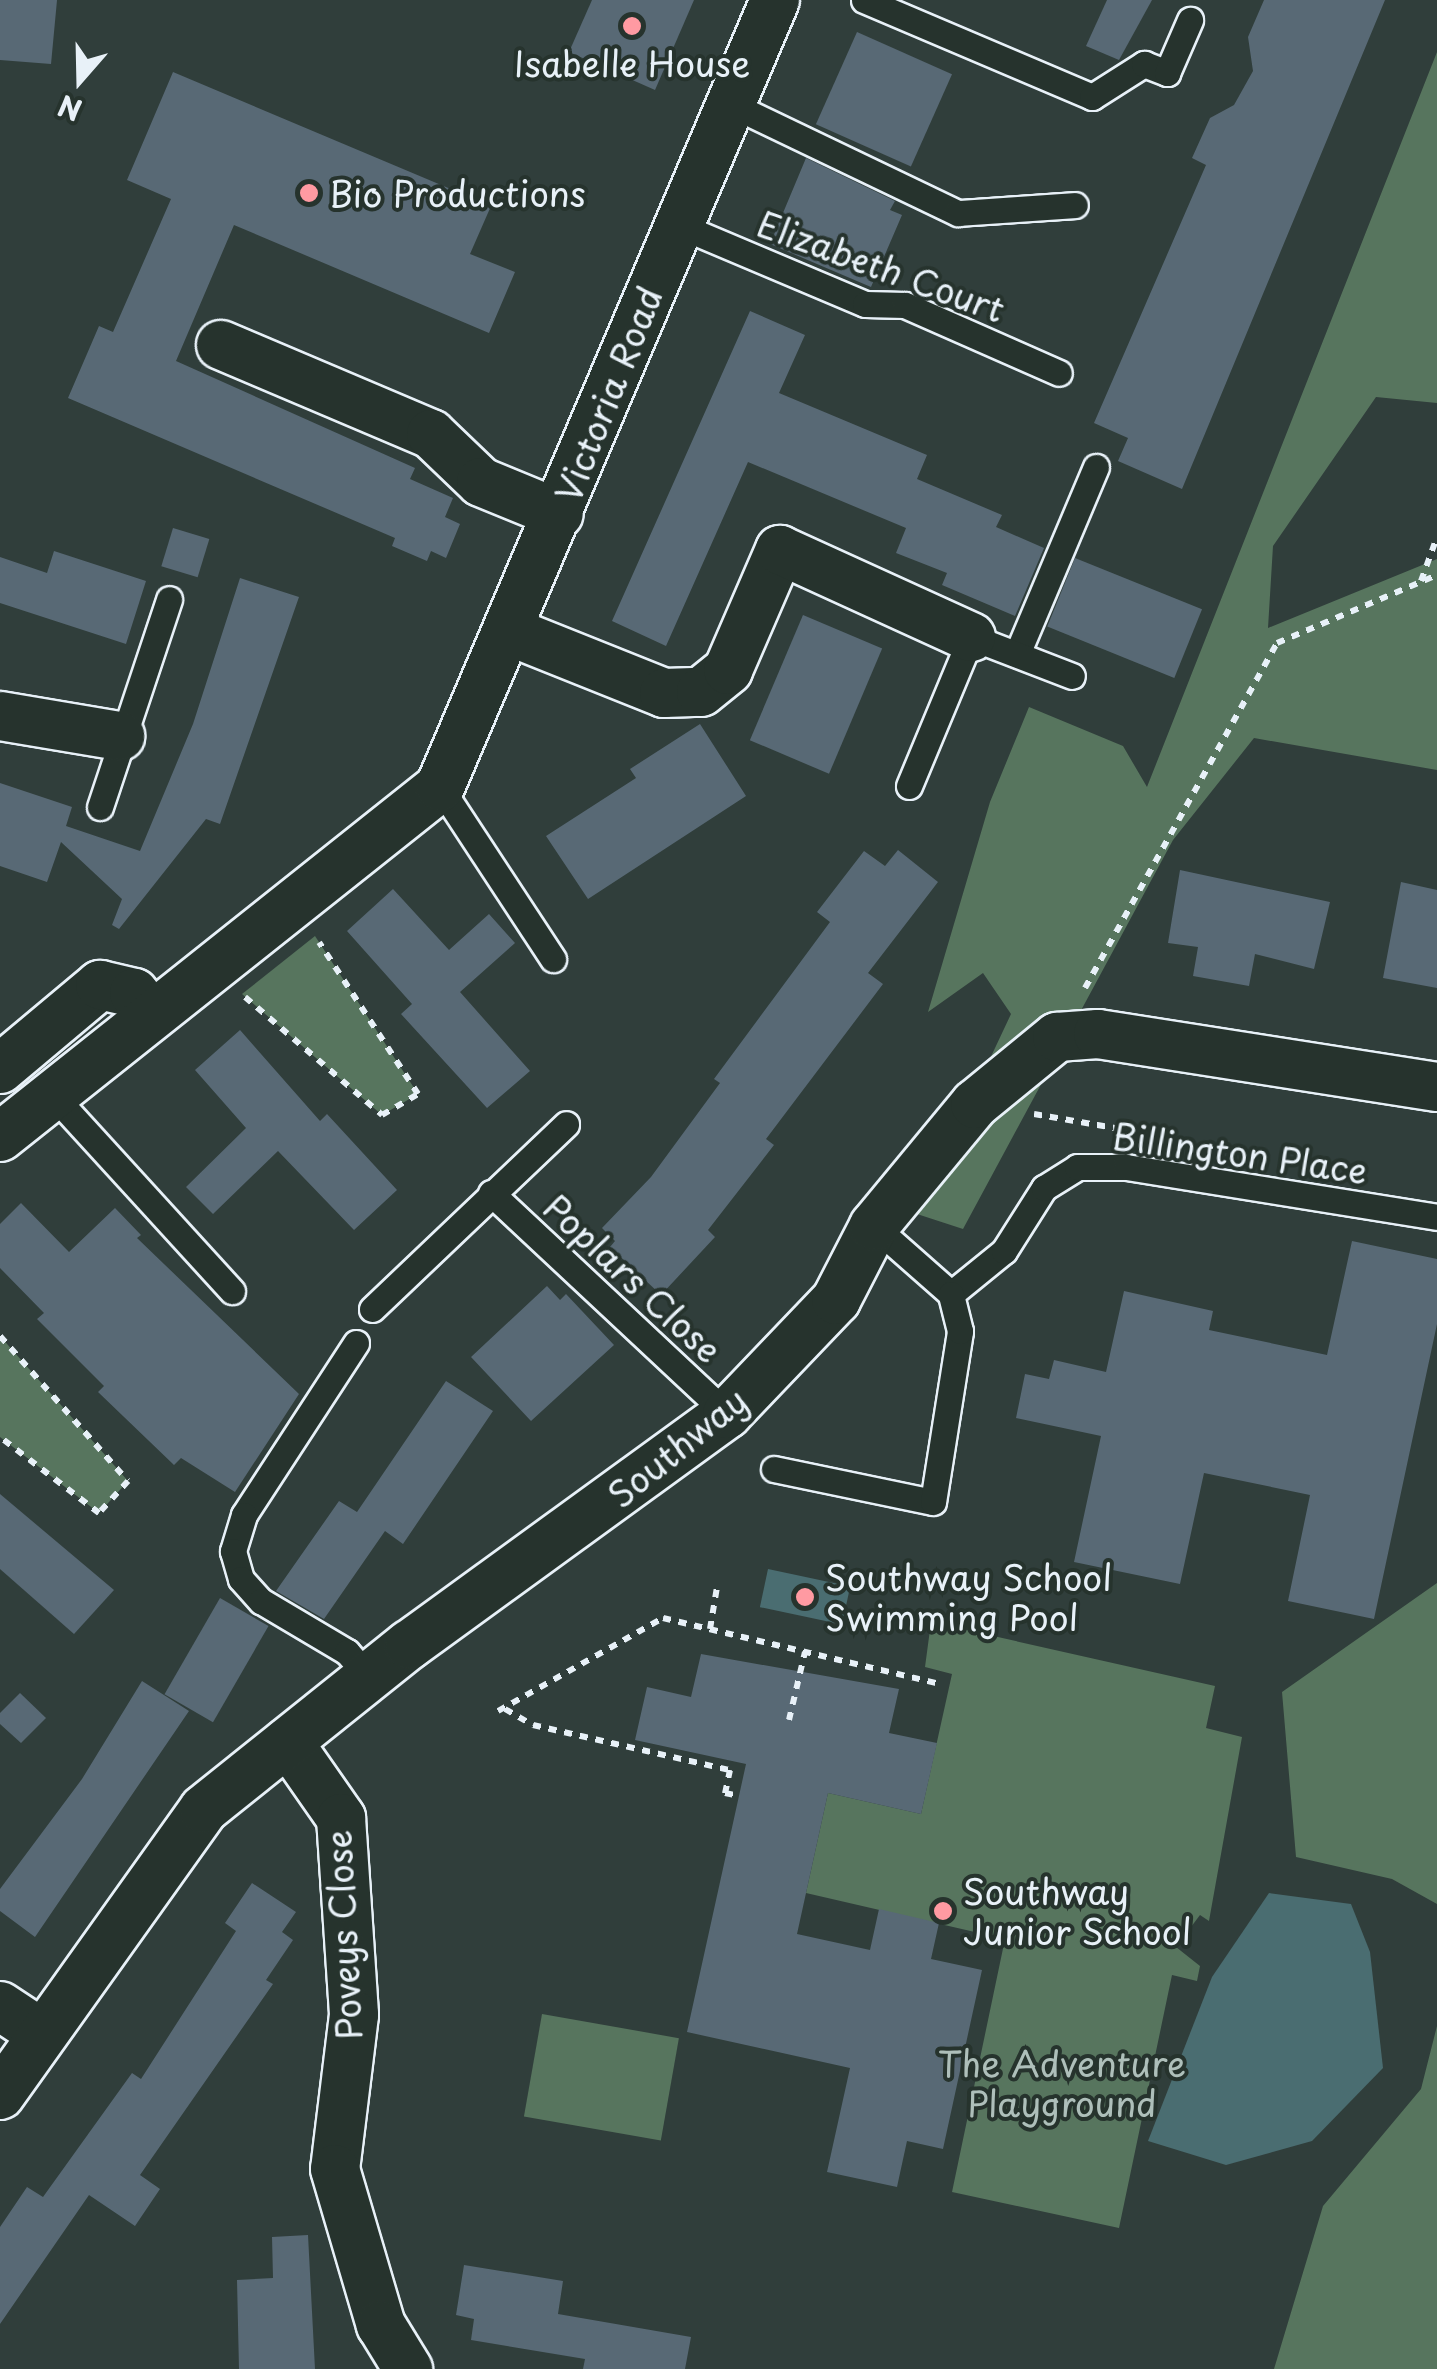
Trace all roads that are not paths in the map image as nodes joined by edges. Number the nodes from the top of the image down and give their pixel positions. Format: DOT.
graph roads {
  1 [pos="775,0"];
  2 [pos="864,0"];
  3 [pos="1190,20"];
  4 [pos="730,104"];
  5 [pos="1075,205"];
  6 [pos="678,225"];
  7 [pos="221,344"];
  8 [pos="1059,373"];
  9 [pos="1096,467"];
  10 [pos="559,514"];
  11 [pos="169,599"];
  12 [pos="509,631"];
  13 [pos="971,637"];
  14 [pos="1017,654"];
  15 [pos="1072,676"];
  16 [pos="0,716"];
  17 [pos="120,736"];
  18 [pos="908,786"];
  19 [pos="440,787"];
  20 [pos="100,808"];
  21 [pos="553,959"];
  22 [pos="150,1012"];
  23 [pos="0,1069"];
  24 [pos="1437,1087"];
  25 [pos="52,1094"];
  26 [pos="566,1124"];
  27 [pos="0,1138"];
  28 [pos="492,1193"];
  29 [pos="1437,1217"];
  30 [pos="874,1226"];
  31 [pos="232,1290"];
  32 [pos="952,1294"];
  33 [pos="372,1309"];
  34 [pos="356,1343"];
  35 [pos="727,1414"];
  36 [pos="774,1468"];
  37 [pos="370,1677"];
  38 [pos="288,1742"];
  39 [pos="0,2006"];
  40 [pos="41,2033"];
  41 [pos="0,2096"];
  42 [pos="408,2369"];
  1 -- 4 [label="street, Victoria Road"];
  2 -- 3 [label="lane"];
  4 -- 5 [label="lane"];
  4 -- 6 [label="street, Victoria Road"];
  6 -- 8 [label="lane, Elizabeth Court"];
  6 -- 10 [label="street, Victoria Road"];
  7 -- 10 [label="street"];
  9 -- 14 [label="lane"];
  10 -- 12 [label="street, Victoria Road"];
  11 -- 17 [label="lane"];
  12 -- 13 [label="street"];
  12 -- 19 [label="street, Victoria Road"];
  13 -- 14 [label="lane"];
  13 -- 18 [label="lane"];
  14 -- 15 [label="lane"];
  16 -- 17 [label="street"];
  17 -- 20 [label="lane"];
  19 -- 21 [label="lane"];
  19 -- 22 [label="street"];
  22 -- 23 [label="street"];
  22 -- 25 [label="street"];
  24 -- 30 [label="street, Southway"];
  25 -- 27 [label="street"];
  25 -- 31 [label="lane"];
  26 -- 28 [label="lane, Poplars Close"];
  28 -- 33 [label="lane, Poplars Close"];
  28 -- 35 [label="lane, Poplars Close"];
  29 -- 32 [label="lane, Billington Place"];
  30 -- 32 [label="lane"];
  30 -- 35 [label="street, Southway"];
  32 -- 36 [label="lane"];
  34 -- 37 [label="lane"];
  35 -- 37 [label="street, Southway"];
  37 -- 38 [label="street, Southway"];
  38 -- 40 [label="street, Southway"];
  38 -- 42 [label="street, Poveys Close"];
  39 -- 40 [label="street"];
  40 -- 41 [label="street, Southway"];
}
